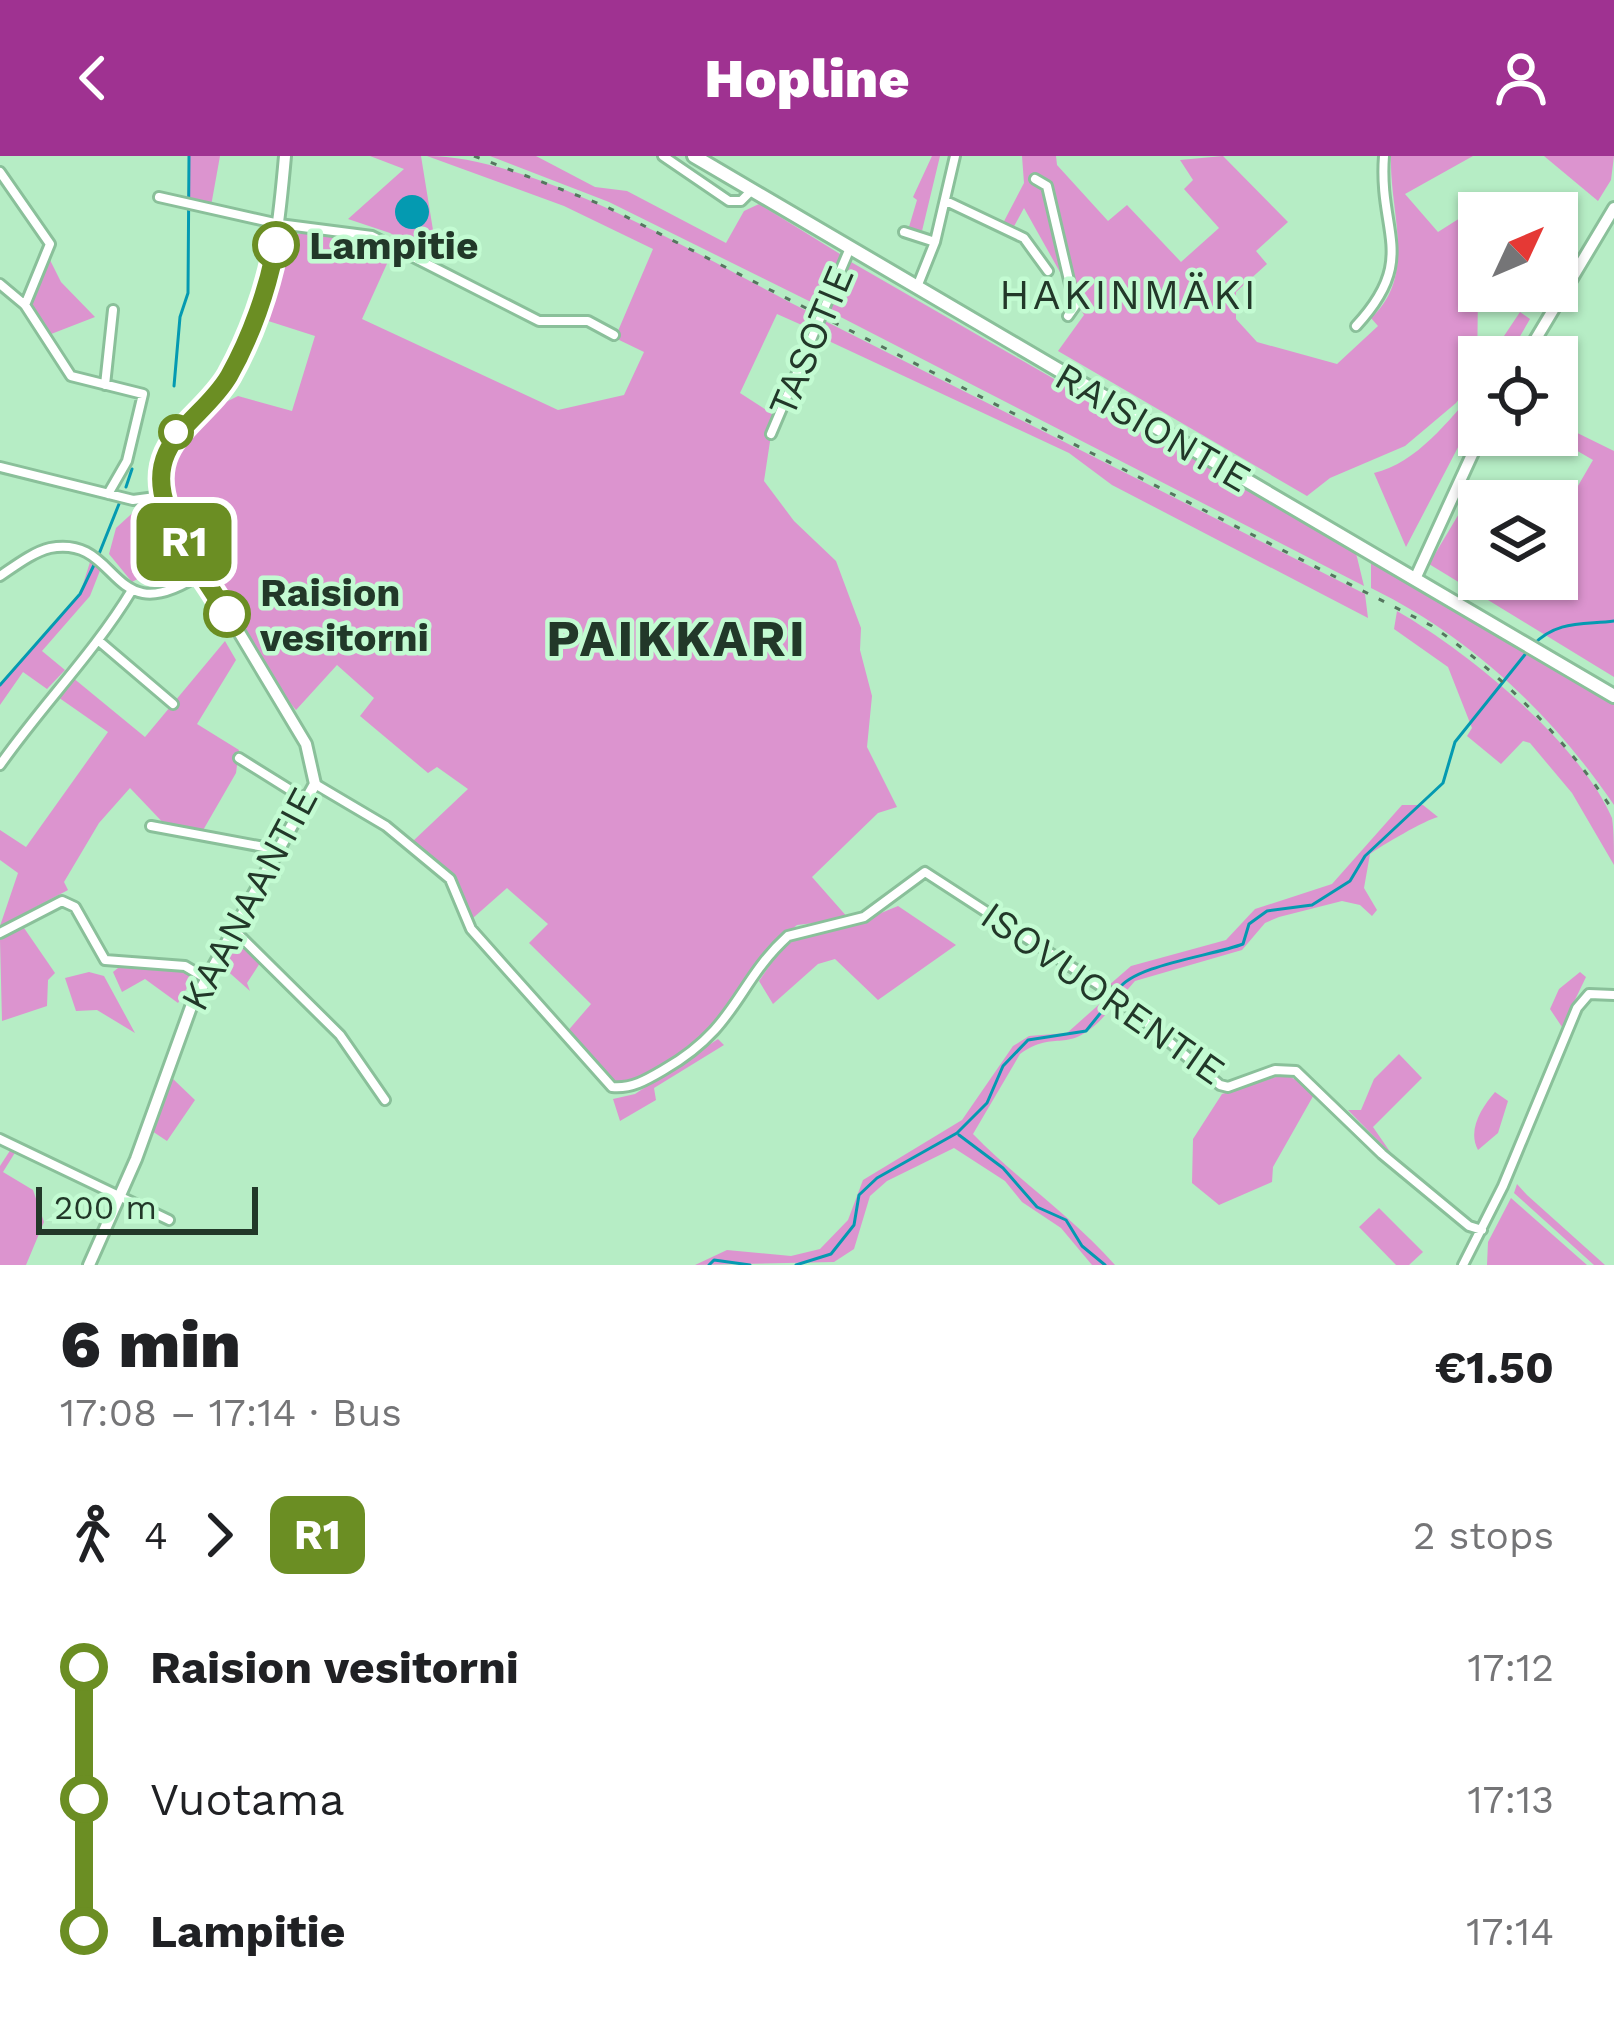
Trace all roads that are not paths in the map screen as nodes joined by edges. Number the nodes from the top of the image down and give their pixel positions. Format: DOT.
graph roads {
  1 [pos="285,156"];
  2 [pos="663,156"];
  3 [pos="694,156"];
  4 [pos="955,156"];
  5 [pos="1384,156"];
  6 [pos="0,172"];
  7 [pos="1035,178"];
  8 [pos="752,190"];
  9 [pos="159,197"];
  10 [pos="946,201"];
  11 [pos="1614,208"];
  12 [pos="279,224"];
  13 [pos="904,232"];
  14 [pos="935,242"];
  15 [pos="850,248"];
  16 [pos="1048,271"];
  17 [pos="0,284"];
  18 [pos="917,288"];
  19 [pos="25,305"];
  20 [pos="112,310"];
  21 [pos="1067,316"];
  22 [pos="1356,326"];
  23 [pos="614,335"];
  24 [pos="1538,336"];
  25 [pos="105,385"];
  26 [pos="771,434"];
  27 [pos="1471,456"];
  28 [pos="0,467"];
  29 [pos="108,494"];
  30 [pos="163,496"];
  31 [pos="202,573"];
  32 [pos="0,576"];
  33 [pos="1415,579"];
  34 [pos="132,590"];
  35 [pos="99,641"];
  36 [pos="1614,696"];
  37 [pos="173,704"];
  38 [pos="239,758"];
  39 [pos="0,765"];
  40 [pos="315,784"];
  41 [pos="309,802"];
  42 [pos="151,826"];
  43 [pos="278,856"];
  44 [pos="236,931"];
  45 [pos="0,933"];
  46 [pos="207,979"];
  47 [pos="1614,995"];
  48 [pos="385,1100"];
  49 [pos="0,1138"];
  50 [pos="121,1194"];
  51 [pos="169,1220"];
  52 [pos="1482,1230"];
  53 [pos="89,1265"];
  54 [pos="1463,1265"];
  1 -- 12 [label="street"];
  2 -- 8 [label="street"];
  3 -- 8 [label="main road, RAISIONTIE"];
  4 -- 10 [label="street"];
  5 -- 22 [label="street"];
  6 -- 19 [label="street"];
  7 -- 21 [label="street"];
  8 -- 15 [label="main road, RAISIONTIE"];
  9 -- 12 [label="street"];
  10 -- 14 [label="street"];
  10 -- 16 [label="street"];
  11 -- 24 [label="street"];
  12 -- 23 [label="street"];
  12 -- 30 [label="street"];
  13 -- 14 [label="street"];
  14 -- 18 [label="street"];
  15 -- 18 [label="main road, RAISIONTIE"];
  15 -- 26 [label="street, TASOTIE"];
  17 -- 19 [label="street"];
  18 -- 33 [label="main road, RAISIONTIE"];
  19 -- 25 [label="street"];
  20 -- 25 [label="street"];
  25 -- 29 [label="street"];
  27 -- 33 [label="street"];
  28 -- 29 [label="street"];
  29 -- 30 [label="street"];
  30 -- 31 [label="street, KAANAANTIE"];
  31 -- 34 [label="street"];
  31 -- 40 [label="street, KAANAANTIE"];
  32 -- 34 [label="street"];
  33 -- 36 [label="main road, RAISIONTIE"];
  34 -- 35 [label="street"];
  35 -- 37 [label="street"];
  35 -- 39 [label="street"];
  38 -- 41 [label="street"];
  40 -- 41 [label="street, KAANAANTIE"];
  40 -- 52 [label="street, ISOVUORENTIE"];
  41 -- 43 [label="street, KAANAANTIE"];
  42 -- 43 [label="street"];
  43 -- 44 [label="street, KAANAANTIE"];
  44 -- 46 [label="street, KAANAANTIE"];
  44 -- 48 [label="street"];
  45 -- 46 [label="street"];
  46 -- 50 [label="street, KAANAANTIE"];
  47 -- 52 [label="street"];
  49 -- 50 [label="street"];
  50 -- 51 [label="street"];
  50 -- 53 [label="street, KAANAANTIE"];
  52 -- 54 [label="street"];
}
